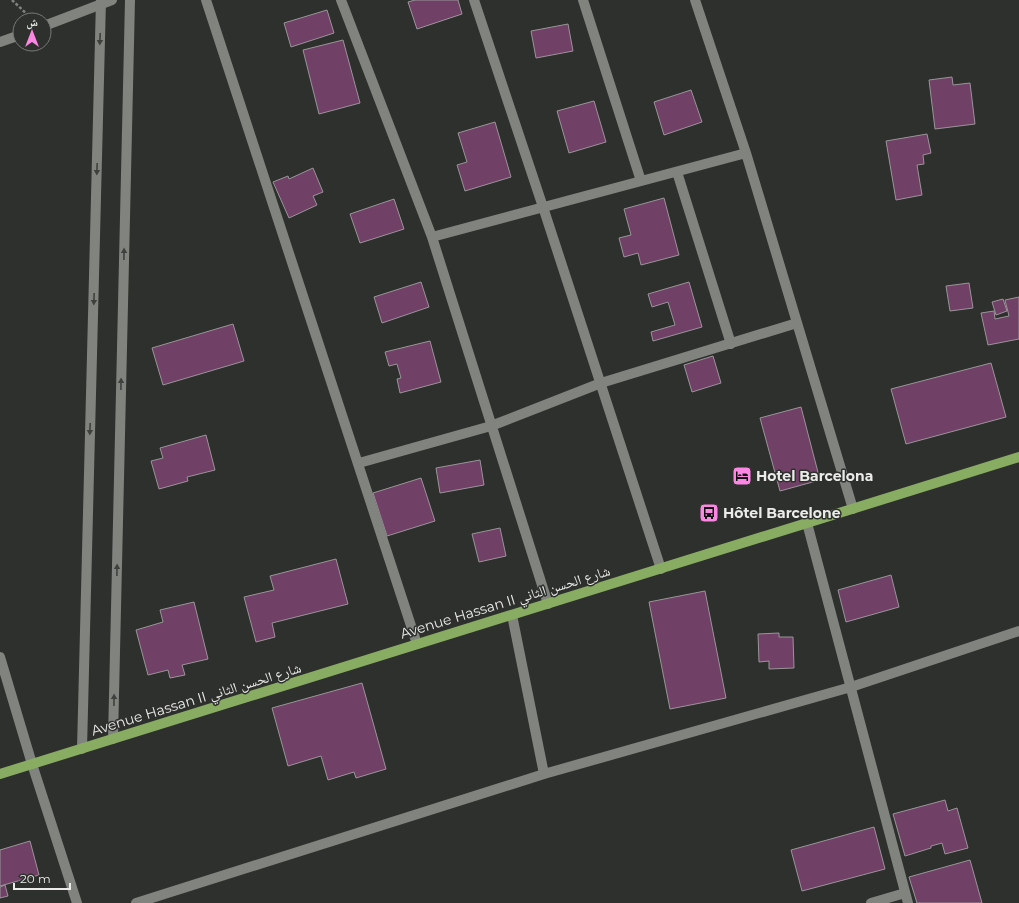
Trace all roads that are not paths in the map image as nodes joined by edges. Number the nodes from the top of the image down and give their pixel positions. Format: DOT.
graph roads {
  1 [pos="112,0"];
  2 [pos="130,0"];
  3 [pos="206,0"];
  4 [pos="341,0"];
  5 [pos="474,0"];
  6 [pos="583,0"];
  7 [pos="695,0"];
  8 [pos="101,2"];
  9 [pos="52,23"];
  10 [pos="12,38"];
  11 [pos="0,42"];
  12 [pos="746,153"];
  13 [pos="677,172"];
  14 [pos="641,181"];
  15 [pos="543,207"];
  16 [pos="432,238"];
  17 [pos="797,324"];
  18 [pos="731,344"];
  19 [pos="600,383"];
  20 [pos="491,426"];
  21 [pos="1019,457"];
  22 [pos="358,463"];
  23 [pos="853,509"];
  24 [pos="808,523"];
  25 [pos="661,569"];
  26 [pos="548,604"];
  27 [pos="512,615"];
  28 [pos="1019,631"];
  29 [pos="417,644"];
  30 [pos="0,657"];
  31 [pos="851,687"];
  32 [pos="113,739"];
  33 [pos="82,749"];
  34 [pos="32,764"];
  35 [pos="0,774"];
  36 [pos="544,774"];
  37 [pos="905,893"];
  38 [pos="77,903"];
  39 [pos="136,903"];
  40 [pos="871,903"];
  41 [pos="908,903"];
  1 -- 8 [label="street"];
  32 -- 2 [label="street, one-way"];
  3 -- 22 [label="street"];
  4 -- 16 [label="street"];
  5 -- 15 [label="street"];
  6 -- 14 [label="street"];
  7 -- 12 [label="street"];
  8 -- 9 [label="street"];
  8 -- 33 [label="street, one-way"];
  10 -- 11 [label="street"];
  12 -- 13 [label="street"];
  12 -- 17 [label="street"];
  13 -- 14 [label="street"];
  13 -- 18 [label="street"];
  14 -- 15 [label="street"];
  15 -- 16 [label="street"];
  15 -- 19 [label="street"];
  16 -- 20 [label="street"];
  17 -- 18 [label="street"];
  17 -- 23 [label="street"];
  18 -- 19 [label="street"];
  19 -- 20 [label="street"];
  19 -- 25 [label="street"];
  20 -- 22 [label="street"];
  20 -- 26 [label="street"];
  21 -- 23 [label="main road, Avenue Hassan II شارع الحسن الثاني"];
  22 -- 29 [label="street"];
  23 -- 24 [label="main road, Avenue Hassan II شارع الحسن الثاني"];
  24 -- 25 [label="main road, Avenue Hassan II شارع الحسن الثاني"];
  24 -- 31 [label="street"];
  25 -- 26 [label="main road, Avenue Hassan II شارع الحسن الثاني"];
  26 -- 27 [label="main road, Avenue Hassan II شارع الحسن الثاني"];
  27 -- 29 [label="main road, Avenue Hassan II شارع الحسن الثاني"];
  27 -- 36 [label="street"];
  28 -- 31 [label="street"];
  29 -- 32 [label="main road, Avenue Hassan II شارع الحسن الثاني"];
  30 -- 34 [label="street"];
  31 -- 36 [label="street"];
  31 -- 37 [label="street"];
  32 -- 33 [label="main road, Avenue Hassan II شارع الحسن الثاني"];
  33 -- 34 [label="main road, Avenue Hassan II شارع الحسن الثاني"];
  34 -- 35 [label="main road, Avenue Hassan II شارع الحسن الثاني"];
  34 -- 38 [label="street"];
  36 -- 39 [label="street"];
  37 -- 40 [label="street"];
  37 -- 41 [label="street"];
}
